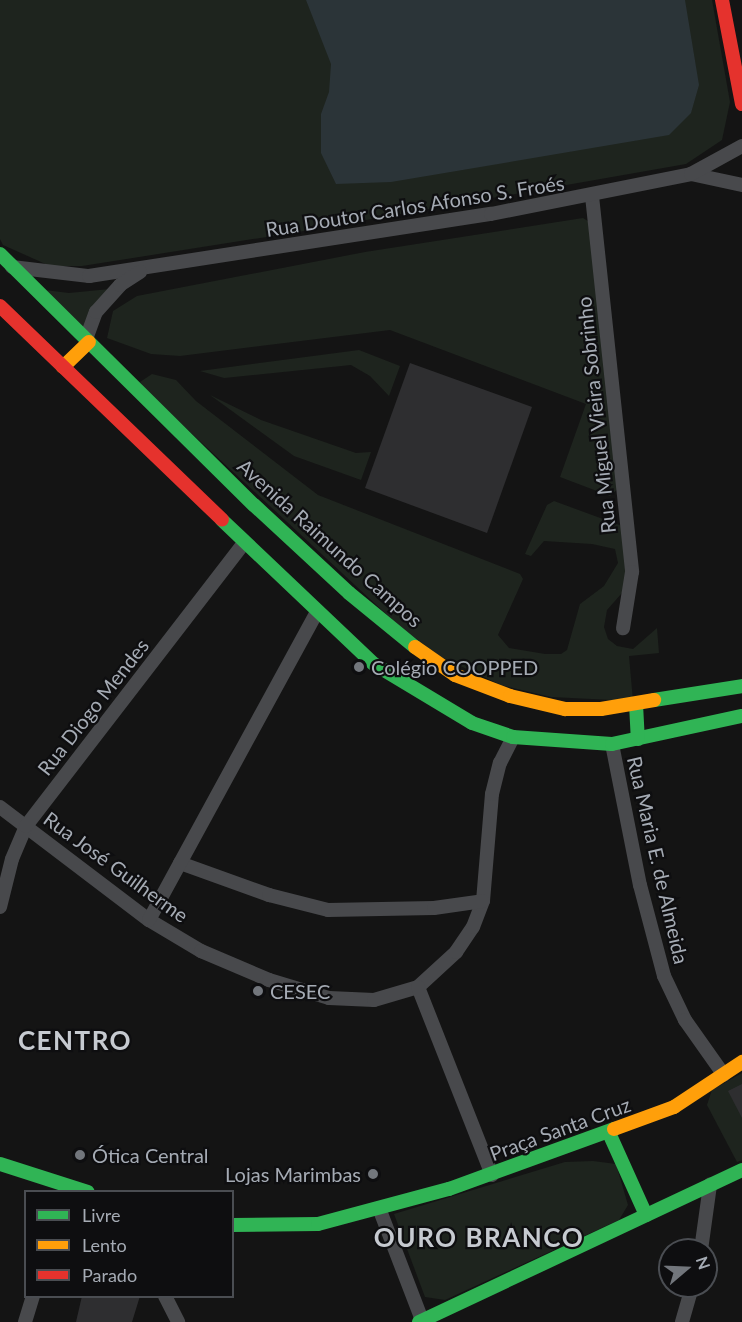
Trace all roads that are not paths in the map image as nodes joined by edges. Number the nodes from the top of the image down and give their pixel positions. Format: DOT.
graph roads {
  1 [pos="722,0"];
  2 [pos="742,104"];
  3 [pos="742,146"];
  4 [pos="691,174"];
  5 [pos="742,185"];
  6 [pos="592,196"];
  7 [pos="0,254"];
  8 [pos="10,267"];
  9 [pos="145,269"];
  10 [pos="0,306"];
  11 [pos="88,341"];
  12 [pos="63,367"];
  13 [pos="243,544"];
  14 [pos="316,612"];
  15 [pos="623,628"];
  16 [pos="742,686"];
  17 [pos="636,704"];
  18 [pos="742,716"];
  19 [pos="513,737"];
  20 [pos="638,739"];
  21 [pos="612,744"];
  22 [pos="0,807"];
  23 [pos="26,826"];
  24 [pos="180,863"];
  25 [pos="483,900"];
  26 [pos="0,907"];
  27 [pos="149,920"];
  28 [pos="418,987"];
  29 [pos="742,1062"];
  30 [pos="724,1075"];
  31 [pos="609,1133"];
  32 [pos="0,1164"];
  33 [pos="742,1170"];
  34 [pos="492,1175"];
  35 [pos="710,1185"];
  36 [pos="67,1188"];
  37 [pos="380,1208"];
  38 [pos="646,1215"];
  39 [pos="234,1225"];
  40 [pos="703,1238"];
  41 [pos="32,1298"];
  42 [pos="166,1298"];
  43 [pos="689,1298"];
  44 [pos="420,1321"];
  45 [pos="26,1322"];
  46 [pos="178,1322"];
  47 [pos="682,1322"];
  1 -- 2 [label="street"];
  3 -- 4 [label="street"];
  4 -- 5 [label="street"];
  4 -- 6 [label="street, Rua Doutor Carlos Afonso S. Froés"];
  6 -- 9 [label="street, Rua Doutor Carlos Afonso S. Froés"];
  6 -- 15 [label="street, Rua Miguel Vieira Sobrinho"];
  7 -- 8 [label="street, Avenida Raimundo Campos"];
  8 -- 9 [label="street, Rua Doutor Carlos Afonso S. Froés"];
  8 -- 11 [label="street, Avenida Raimundo Campos"];
  9 -- 11 [label="street"];
  10 -- 12 [label="street"];
  11 -- 12 [label="street"];
  11 -- 17 [label="street, Avenida Raimundo Campos"];
  12 -- 13 [label="street"];
  13 -- 14 [label="street"];
  13 -- 23 [label="street, Rua Diogo Mendes"];
  14 -- 19 [label="street"];
  14 -- 24 [label="street"];
  16 -- 17 [label="street, Avenida Raimundo Campos"];
  17 -- 20 [label="street"];
  18 -- 20 [label="street"];
  19 -- 21 [label="street"];
  19 -- 25 [label="street, Rua José Guilherme"];
  20 -- 21 [label="street"];
  21 -- 30 [label="street, Rua Maria E. de Almeida"];
  22 -- 23 [label="street, Rua José Guilherme"];
  23 -- 26 [label="street, Rua Diogo Mendes"];
  23 -- 27 [label="street, Rua José Guilherme"];
  24 -- 25 [label="street"];
  24 -- 27 [label="street"];
  25 -- 28 [label="street, Rua José Guilherme"];
  27 -- 28 [label="street, Rua José Guilherme"];
  28 -- 34 [label="street"];
  29 -- 30 [label="street, Praça Santa Cruz"];
  30 -- 31 [label="street, Praça Santa Cruz"];
  31 -- 34 [label="street, Praça Santa Cruz"];
  31 -- 38 [label="street"];
  32 -- 36 [label="street"];
  33 -- 35 [label="street"];
  34 -- 37 [label="street, Praça Santa Cruz"];
  35 -- 38 [label="street"];
  35 -- 40 [label="street"];
  37 -- 39 [label="street, Praça Santa Cruz"];
  37 -- 44 [label="street"];
  38 -- 44 [label="street"];
  41 -- 45 [label="street"];
  42 -- 46 [label="street"];
  43 -- 47 [label="street"];
}
